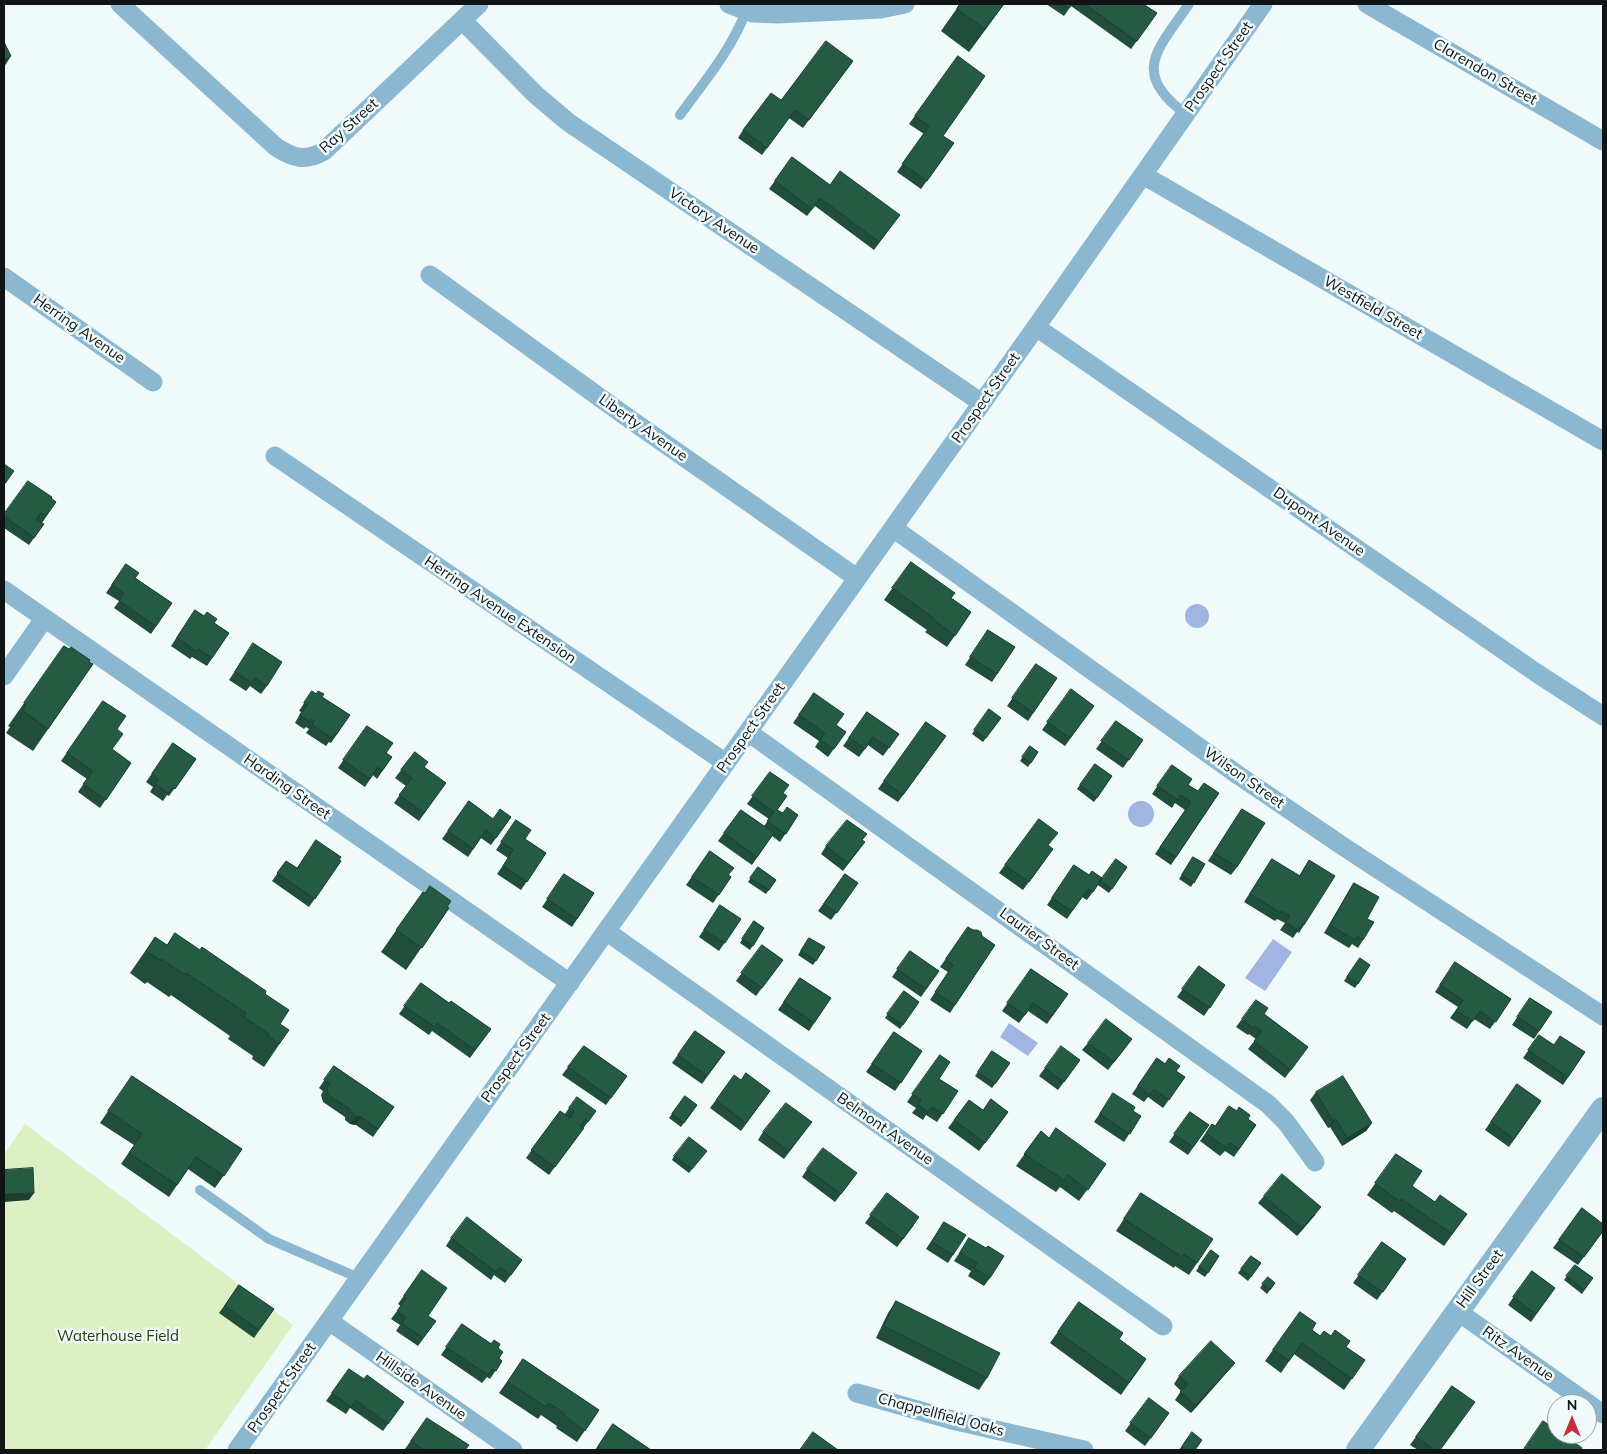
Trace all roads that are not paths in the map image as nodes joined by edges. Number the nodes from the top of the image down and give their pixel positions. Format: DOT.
graph roads {
  1 [pos="120,4"];
  2 [pos="479,4"];
  3 [pos="905,4"];
  4 [pos="1188,4"];
  5 [pos="1264,4"];
  6 [pos="1367,4"];
  7 [pos="738,7"];
  8 [pos="462,20"];
  9 [pos="1186,114"];
  10 [pos="680,115"];
  11 [pos="1603,141"];
  12 [pos="1143,175"];
  13 [pos="430,275"];
  14 [pos="4,277"];
  15 [pos="1036,326"];
  16 [pos="153,382"];
  17 [pos="982,403"];
  18 [pos="1603,441"];
  19 [pos="275,456"];
  20 [pos="893,528"];
  21 [pos="857,578"];
  22 [pos="4,590"];
  23 [pos="44,619"];
  24 [pos="4,676"];
  25 [pos="1603,716"];
  26 [pos="748,732"];
  27 [pos="726,763"];
  28 [pos="606,931"];
  29 [pos="570,983"];
  30 [pos="1603,1016"];
  31 [pos="1603,1109"];
  32 [pos="1315,1162"];
  33 [pos="200,1190"];
  34 [pos="359,1278"];
  35 [pos="1457,1311"];
  36 [pos="329,1321"];
  37 [pos="1163,1326"];
  38 [pos="857,1393"];
  39 [pos="1603,1414"];
  40 [pos="237,1450"];
  41 [pos="513,1450"];
  42 [pos="1084,1450"];
  43 [pos="1358,1450"];
  1 -- 8 [label="street, Ray Street"];
  2 -- 8 [label="street, Ray Street"];
  3 -- 7 [label="street"];
  4 -- 9 [label="lane"];
  5 -- 9 [label="street, Prospect Street"];
  6 -- 11 [label="street, Clarendon Street"];
  7 -- 10 [label="lane"];
  8 -- 17 [label="street, Victory Avenue"];
  9 -- 12 [label="street, Prospect Street"];
  12 -- 15 [label="street, Prospect Street"];
  12 -- 18 [label="street, Westfield Street"];
  13 -- 21 [label="street, Liberty Avenue"];
  14 -- 16 [label="street, Herring Avenue"];
  15 -- 17 [label="street, Prospect Street"];
  15 -- 25 [label="street, Dupont Avenue"];
  17 -- 20 [label="street, Prospect Street"];
  19 -- 27 [label="street, Herring Avenue Extension"];
  20 -- 21 [label="street, Prospect Street"];
  20 -- 30 [label="street, Wilson Street"];
  21 -- 26 [label="street, Prospect Street"];
  22 -- 23 [label="street, Harding Street"];
  23 -- 24 [label="street"];
  23 -- 29 [label="street, Harding Street"];
  26 -- 27 [label="street, Prospect Street"];
  26 -- 32 [label="street, Laurier Street"];
  27 -- 28 [label="street, Prospect Street"];
  28 -- 29 [label="street, Prospect Street"];
  28 -- 37 [label="street, Belmont Avenue"];
  29 -- 34 [label="street, Prospect Street"];
  31 -- 35 [label="street, Hill Street"];
  33 -- 34 [label="lane"];
  34 -- 36 [label="street, Prospect Street"];
  35 -- 39 [label="street, Ritz Avenue"];
  35 -- 43 [label="street, Hill Street"];
  36 -- 40 [label="street, Prospect Street"];
  36 -- 41 [label="street, Hillside Avenue"];
  38 -- 42 [label="street, Chappellfield Oaks"];
}
